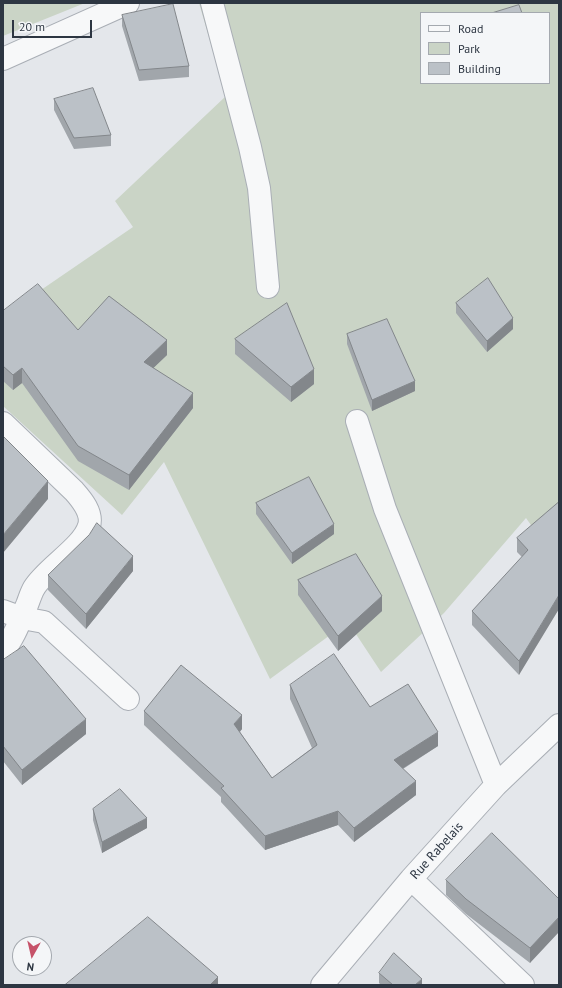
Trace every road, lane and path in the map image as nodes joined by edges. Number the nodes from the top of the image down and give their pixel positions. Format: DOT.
graph roads {
  1 [pos="128,3"];
  2 [pos="212,3"];
  3 [pos="3,59"];
  4 [pos="268,287"];
  5 [pos="358,421"];
  6 [pos="3,423"];
  7 [pos="12,615"];
  8 [pos="3,652"];
  9 [pos="128,699"];
  10 [pos="559,725"];
  11 [pos="496,785"];
  12 [pos="411,879"];
  13 [pos="322,985"];
  14 [pos="522,985"];
  1 -- 3 [label="street"];
  2 -- 4 [label="street"];
  5 -- 11 [label="street"];
  6 -- 7 [label="street"];
  7 -- 8 [label="street"];
  7 -- 9 [label="street"];
  10 -- 11 [label="street, Rue Rabelais"];
  11 -- 12 [label="street, Rue Rabelais"];
  12 -- 13 [label="street, Rue Rabelais"];
  12 -- 14 [label="street"];
}
